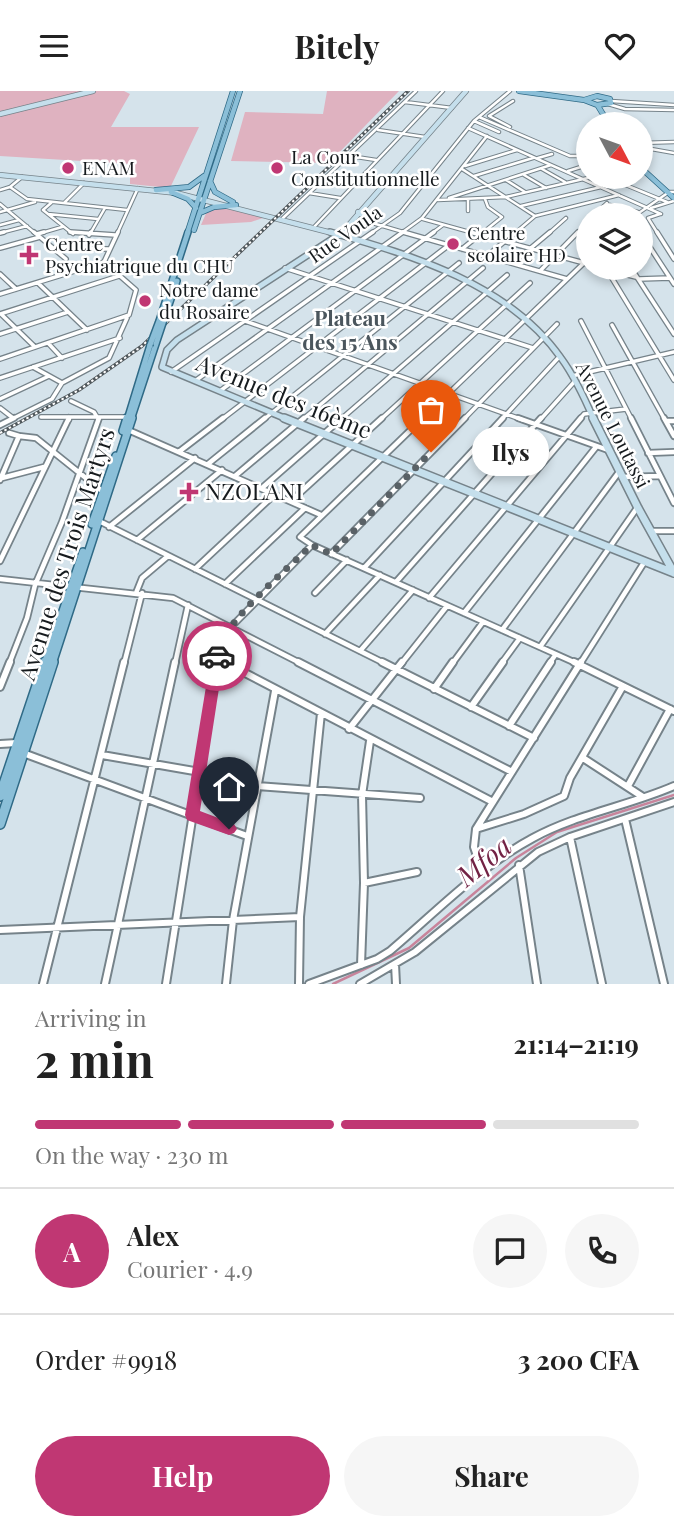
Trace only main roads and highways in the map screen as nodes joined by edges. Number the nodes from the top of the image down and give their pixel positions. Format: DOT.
graph roads {
  1 [pos="93,91"];
  2 [pos="233,91"];
  3 [pos="240,91"];
  4 [pos="466,91"];
  5 [pos="519,91"];
  6 [pos="529,91"];
  7 [pos="604,94"];
  8 [pos="584,99"];
  9 [pos="609,103"];
  10 [pos="597,105"];
  11 [pos="602,112"];
  12 [pos="610,112"];
  13 [pos="0,114"];
  14 [pos="206,173"];
  15 [pos="0,175"];
  16 [pos="653,177"];
  17 [pos="210,181"];
  18 [pos="156,190"];
  19 [pos="173,192"];
  20 [pos="673,195"];
  21 [pos="202,197"];
  22 [pos="236,204"];
  23 [pos="197,211"];
  24 [pos="358,212"];
  25 [pos="314,227"];
  26 [pos="346,228"];
  27 [pos="337,234"];
  28 [pos="322,244"];
  29 [pos="153,345"];
  30 [pos="126,429"];
  31 [pos="663,554"];
  32 [pos="643,560"];
  33 [pos="674,573"];
  34 [pos="72,588"];
  35 [pos="20,748"];
  36 [pos="0,796"];
  37 [pos="0,824"];
  1 -- 13 [label="main road"];
  2 -- 14 [label="main road"];
  3 -- 17 [label="main road"];
  4 -- 24 [label="main road"];
  5 -- 8 [label="main road"];
  6 -- 8 [label="main road"];
  7 -- 8 [label="main road"];
  7 -- 9 [label="main road"];
  8 -- 10 [label="main road"];
  9 -- 10 [label="main road"];
  9 -- 12 [label="main road"];
  10 -- 11 [label="main road"];
  14 -- 18 [label="main road"];
  14 -- 21 [label="main road"];
  15 -- 18 [label="main road, Avenue Loutassi"];
  16 -- 20 [label="main road"];
  17 -- 21 [label="main road"];
  17 -- 22 [label="main road"];
  18 -- 19 [label="main road, Avenue Loutassi"];
  19 -- 21 [label="main road, Avenue Loutassi"];
  19 -- 23 [label="main road"];
  21 -- 22 [label="main road, Avenue Loutassi"];
  21 -- 23 [label="main road"];
  22 -- 23 [label="main road"];
  22 -- 25 [label="main road, Avenue Loutassi"];
  23 -- 29 [label="main road, bridge"];
  23 -- 29 [label="main road, bridge"];
  24 -- 26 [label="main road"];
  24 -- 26 [label="main road"];
  25 -- 27 [label="main road, Avenue Loutassi"];
  25 -- 28 [label="main road"];
  26 -- 27 [label="main road"];
  27 -- 28 [label="main road"];
  27 -- 31 [label="main road, Avenue Loutassi"];
  28 -- 32 [label="main road, Avenue des 16ème"];
  29 -- 30 [label="main road, Avenue des Trois Martyrs"];
  30 -- 34 [label="main road, Avenue des Trois Martyrs"];
  30 -- 34 [label="main road, Avenue des Trois Martyrs"];
  31 -- 32 [label="main road"];
  31 -- 33 [label="main road, Avenue Loutassi"];
  32 -- 33 [label="main road, Avenue des 16ème"];
  34 -- 35 [label="main road, Avenue des Trois Martyrs"];
  35 -- 36 [label="main road, Avenue des Trois Martyrs"];
  35 -- 37 [label="main road, Avenue des Trois Martyrs"];
}
